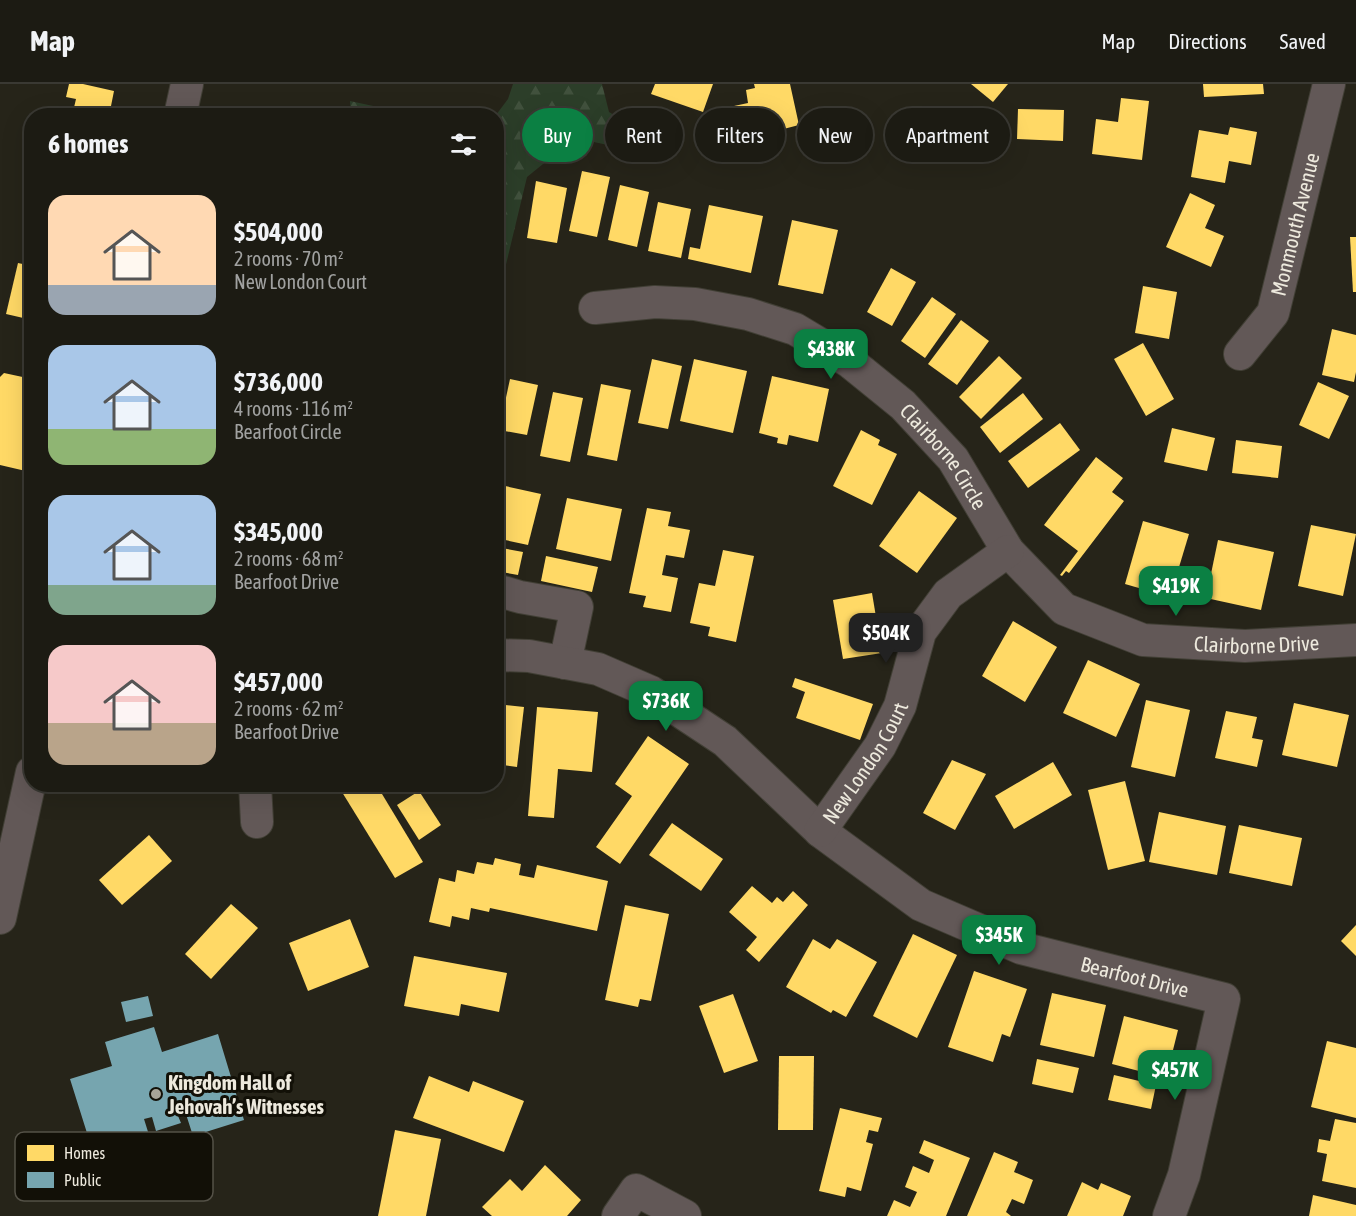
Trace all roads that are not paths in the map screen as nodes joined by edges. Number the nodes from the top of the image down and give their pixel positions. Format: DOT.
graph roads {
  1 [pos="188,84"];
  2 [pos="1329,84"];
  3 [pos="182,108"];
  4 [pos="595,308"];
  5 [pos="1240,354"];
  6 [pos="1008,551"];
  7 [pos="504,592"];
  8 [pos="1356,640"];
  9 [pos="504,656"];
  10 [pos="565,663"];
  11 [pos="24,791"];
  12 [pos="255,792"];
  13 [pos="257,822"];
  14 [pos="10,824"];
  15 [pos="820,831"];
  16 [pos="0,918"];
  17 [pos="618,1216"];
  18 [pos="685,1216"];
  19 [pos="1168,1216"];
  1 -- 3 [label="street"];
  2 -- 5 [label="street, Monmouth Avenue"];
  4 -- 6 [label="street, Clairborne Circle"];
  6 -- 8 [label="street, Clairborne Drive"];
  6 -- 15 [label="street, New London Court"];
  7 -- 10 [label="street"];
  9 -- 10 [label="street"];
  10 -- 15 [label="street"];
  11 -- 14 [label="street"];
  12 -- 13 [label="street"];
  14 -- 16 [label="street"];
  15 -- 19 [label="street, Bearfoot Drive"];
  17 -- 18 [label="street"];
}
